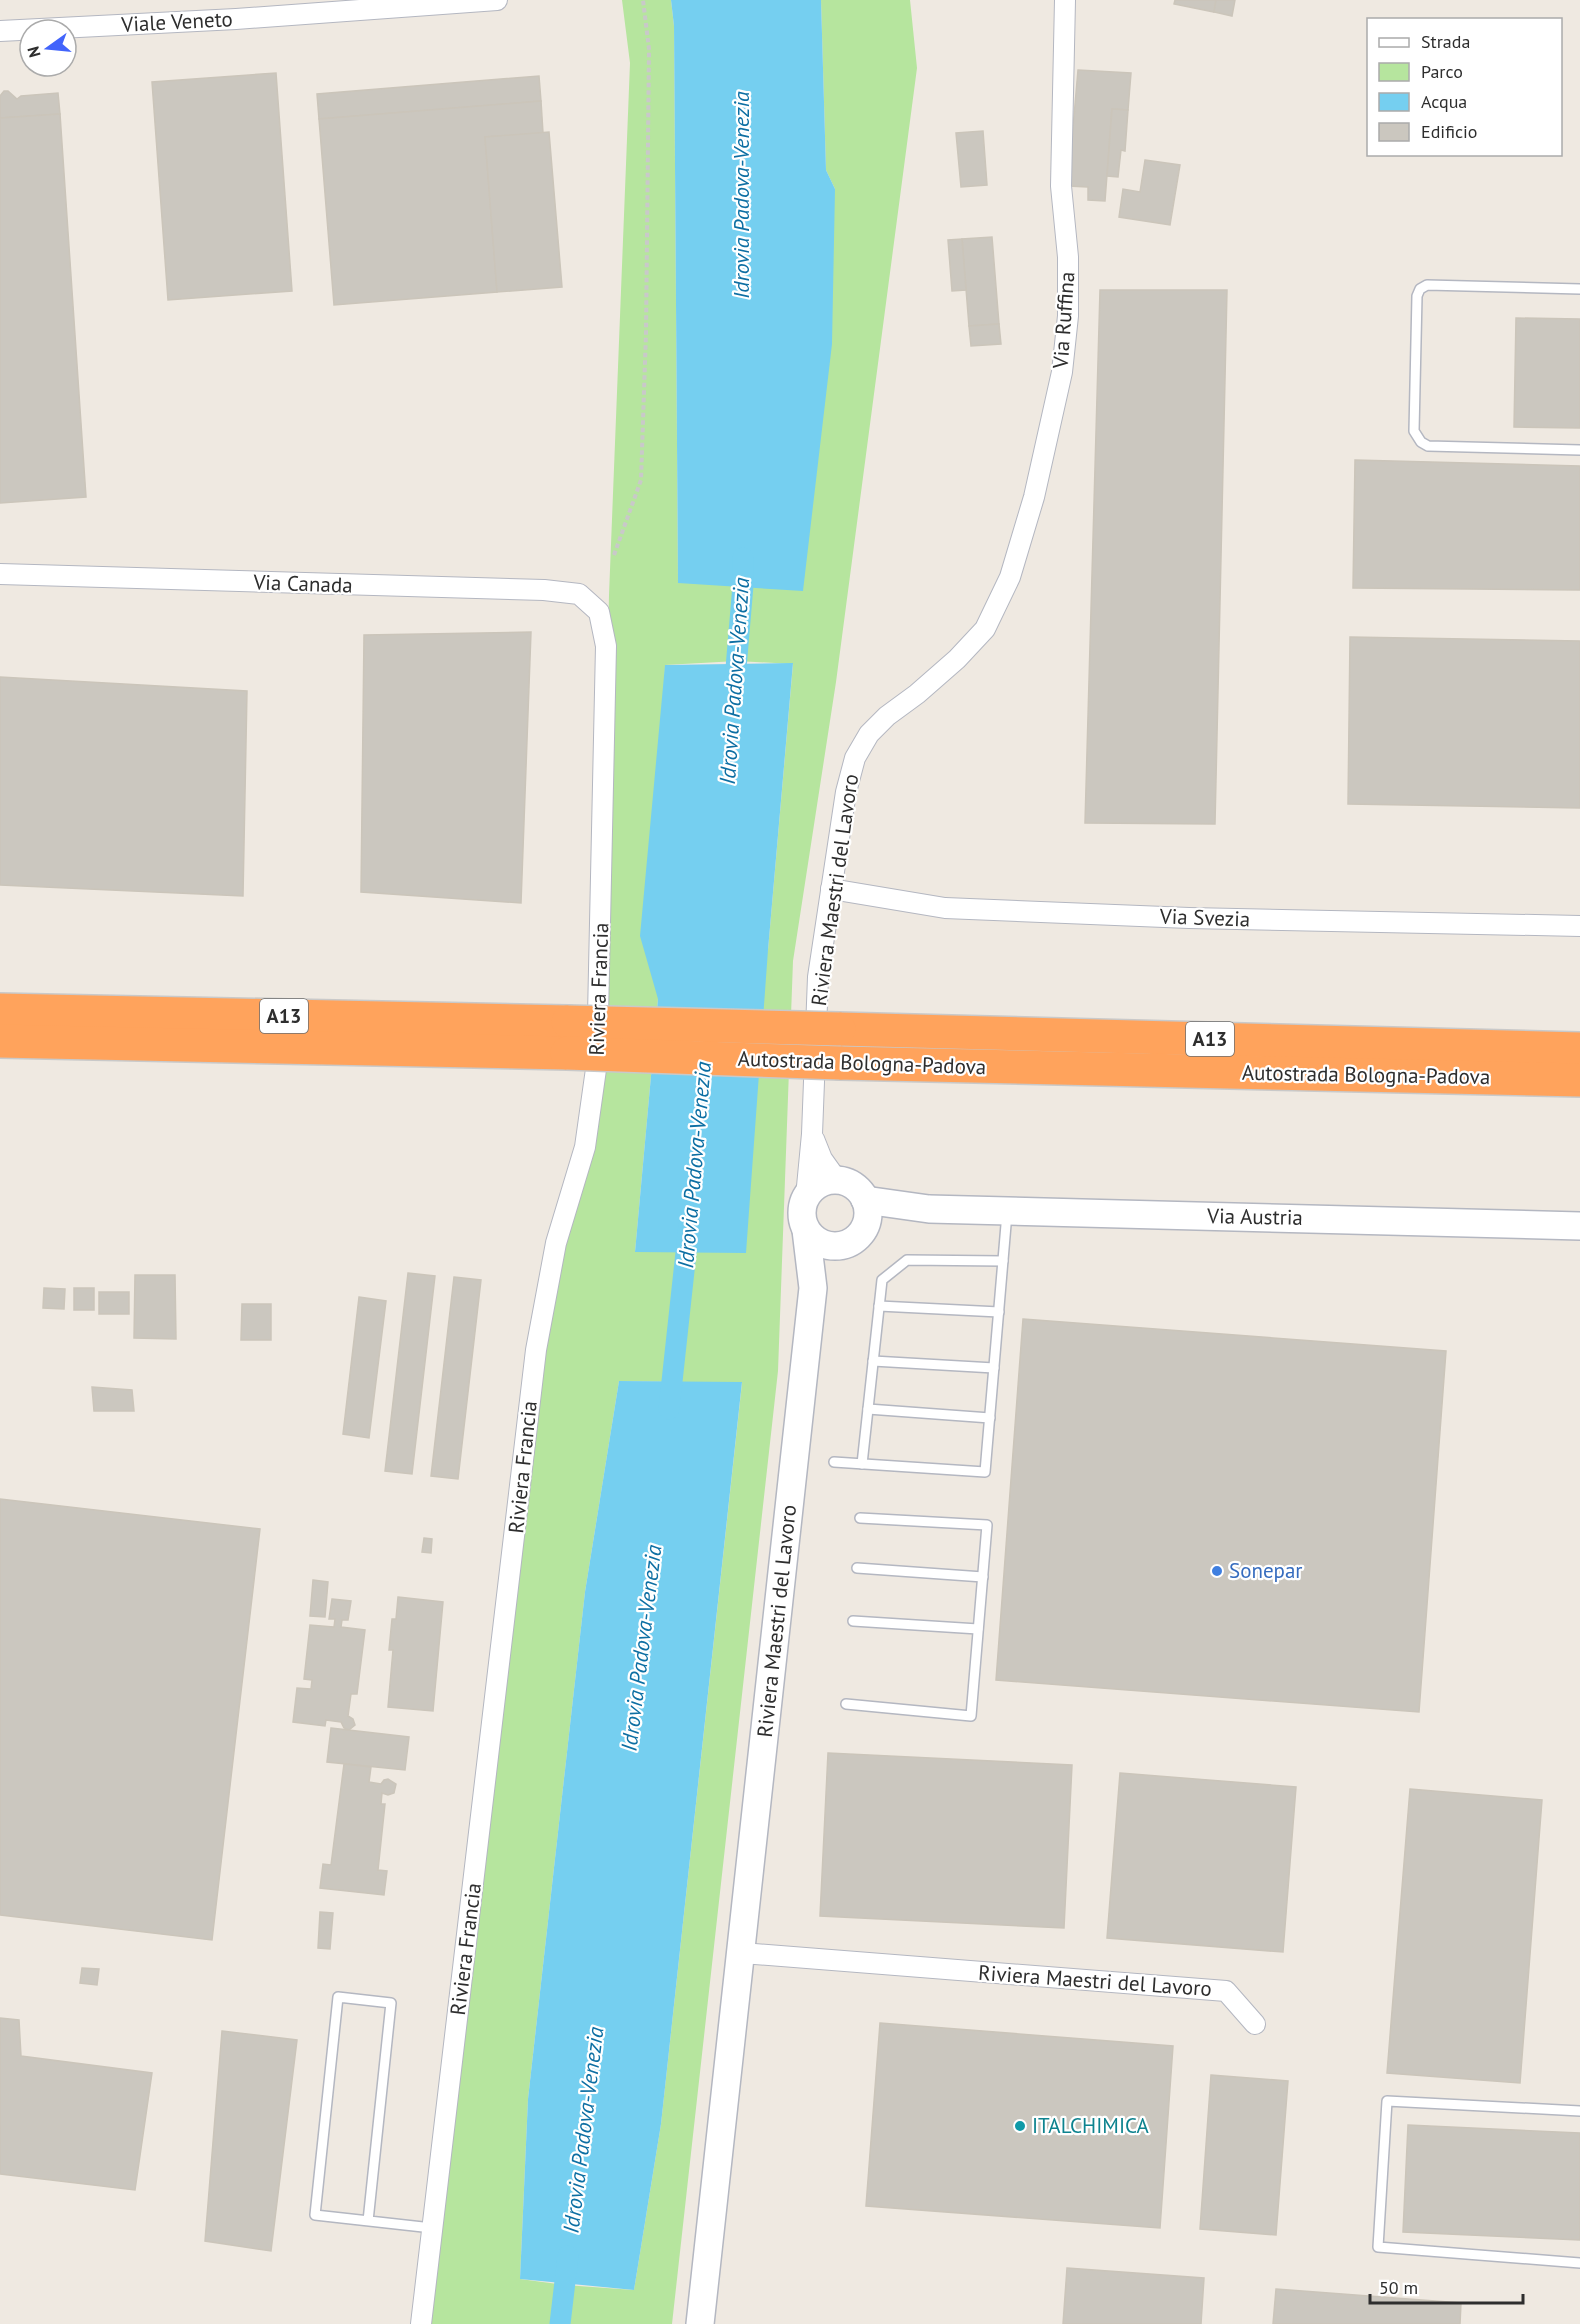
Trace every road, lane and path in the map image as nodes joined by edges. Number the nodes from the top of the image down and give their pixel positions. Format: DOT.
graph roads {
  1 [pos="497,0"];
  2 [pos="643,0"];
  3 [pos="1065,0"];
  4 [pos="265,8"];
  5 [pos="0,31"];
  6 [pos="1580,289"];
  7 [pos="1580,450"];
  8 [pos="615,555"];
  9 [pos="0,574"];
  10 [pos="599,612"];
  11 [pos="985,629"];
  12 [pos="831,889"];
  13 [pos="1580,926"];
  14 [pos="0,1010"];
  15 [pos="567,1038"];
  16 [pos="0,1041"];
  17 [pos="1580,1049"];
  18 [pos="1580,1080"];
  19 [pos="812,1134"];
  20 [pos="837,1180"];
  21 [pos="806,1197"];
  22 [pos="865,1200"];
  23 [pos="929,1209"];
  24 [pos="1007,1211"];
  25 [pos="1580,1226"];
  26 [pos="864,1228"];
  27 [pos="806,1230"];
  28 [pos="839,1246"];
  29 [pos="1003,1261"];
  30 [pos="813,1288"];
  31 [pos="879,1306"];
  32 [pos="999,1312"];
  33 [pos="873,1361"];
  34 [pos="994,1368"];
  35 [pos="867,1409"];
  36 [pos="990,1418"];
  37 [pos="834,1462"];
  38 [pos="862,1464"];
  39 [pos="860,1518"];
  40 [pos="857,1568"];
  41 [pos="983,1577"];
  42 [pos="853,1621"];
  43 [pos="978,1629"];
  44 [pos="846,1704"];
  45 [pos="741,1953"];
  46 [pos="1255,2024"];
  47 [pos="1580,2111"];
  48 [pos="368,2221"];
  49 [pos="432,2228"];
  50 [pos="1580,2263"];
  51 [pos="421,2324"];
  52 [pos="700,2324"];
  1 -- 4 [label="street, Viale Veneto"];
  2 -- 8 [label="path"];
  3 -- 11 [label="street, Via Ruffina"];
  4 -- 5 [label="street, Viale Veneto"];
  6 -- 7 [label="lane"];
  9 -- 10 [label="street, Via Canada"];
  10 -- 49 [label="street, Riviera Francia"];
  11 -- 12 [label="street, Riviera Maestri del Lavoro"];
  12 -- 13 [label="street, Via Svezia"];
  12 -- 19 [label="street, Riviera Maestri del Lavoro"];
  14 -- 15 [label="highway, Autostrada Bologna-Padova / A13"];
  15 -- 16 [label="highway, Autostrada Bologna-Padova / A13"];
  15 -- 17 [label="highway, Autostrada Bologna-Padova / A13, bridge"];
  15 -- 18 [label="highway, Autostrada Bologna-Padova / A13, bridge"];
  19 -- 20 [label="street, Riviera Maestri del Lavoro"];
  19 -- 21 [label="street, Riviera Maestri del Lavoro"];
  20 -- 21 [label="street"];
  20 -- 22 [label="street, Riviera Maestri del Lavoro"];
  21 -- 27 [label="street, Riviera Maestri del Lavoro"];
  22 -- 23 [label="street, Via Austria"];
  22 -- 26 [label="street"];
  23 -- 24 [label="street, Via Austria"];
  23 -- 26 [label="street, Via Austria"];
  24 -- 25 [label="street, Via Austria"];
  24 -- 29 [label="lane"];
  26 -- 28 [label="street, Riviera Maestri del Lavoro"];
  27 -- 28 [label="street"];
  27 -- 30 [label="street, Riviera Maestri del Lavoro"];
  28 -- 30 [label="street, Riviera Maestri del Lavoro"];
  29 -- 31 [label="lane"];
  29 -- 32 [label="lane"];
  30 -- 45 [label="street, Riviera Maestri del Lavoro"];
  31 -- 32 [label="lane"];
  31 -- 33 [label="lane"];
  32 -- 34 [label="lane"];
  33 -- 34 [label="lane"];
  33 -- 35 [label="lane"];
  34 -- 36 [label="lane"];
  35 -- 36 [label="lane"];
  35 -- 38 [label="lane"];
  36 -- 38 [label="lane"];
  37 -- 38 [label="lane"];
  39 -- 41 [label="lane"];
  40 -- 41 [label="lane"];
  41 -- 43 [label="lane"];
  42 -- 43 [label="lane"];
  43 -- 44 [label="lane"];
  45 -- 46 [label="street, Riviera Maestri del Lavoro"];
  45 -- 52 [label="street, Riviera Maestri del Lavoro"];
  47 -- 50 [label="lane"];
  48 -- 48 [label="lane"];
  48 -- 49 [label="lane"];
  49 -- 51 [label="street, Riviera Francia"];
}
